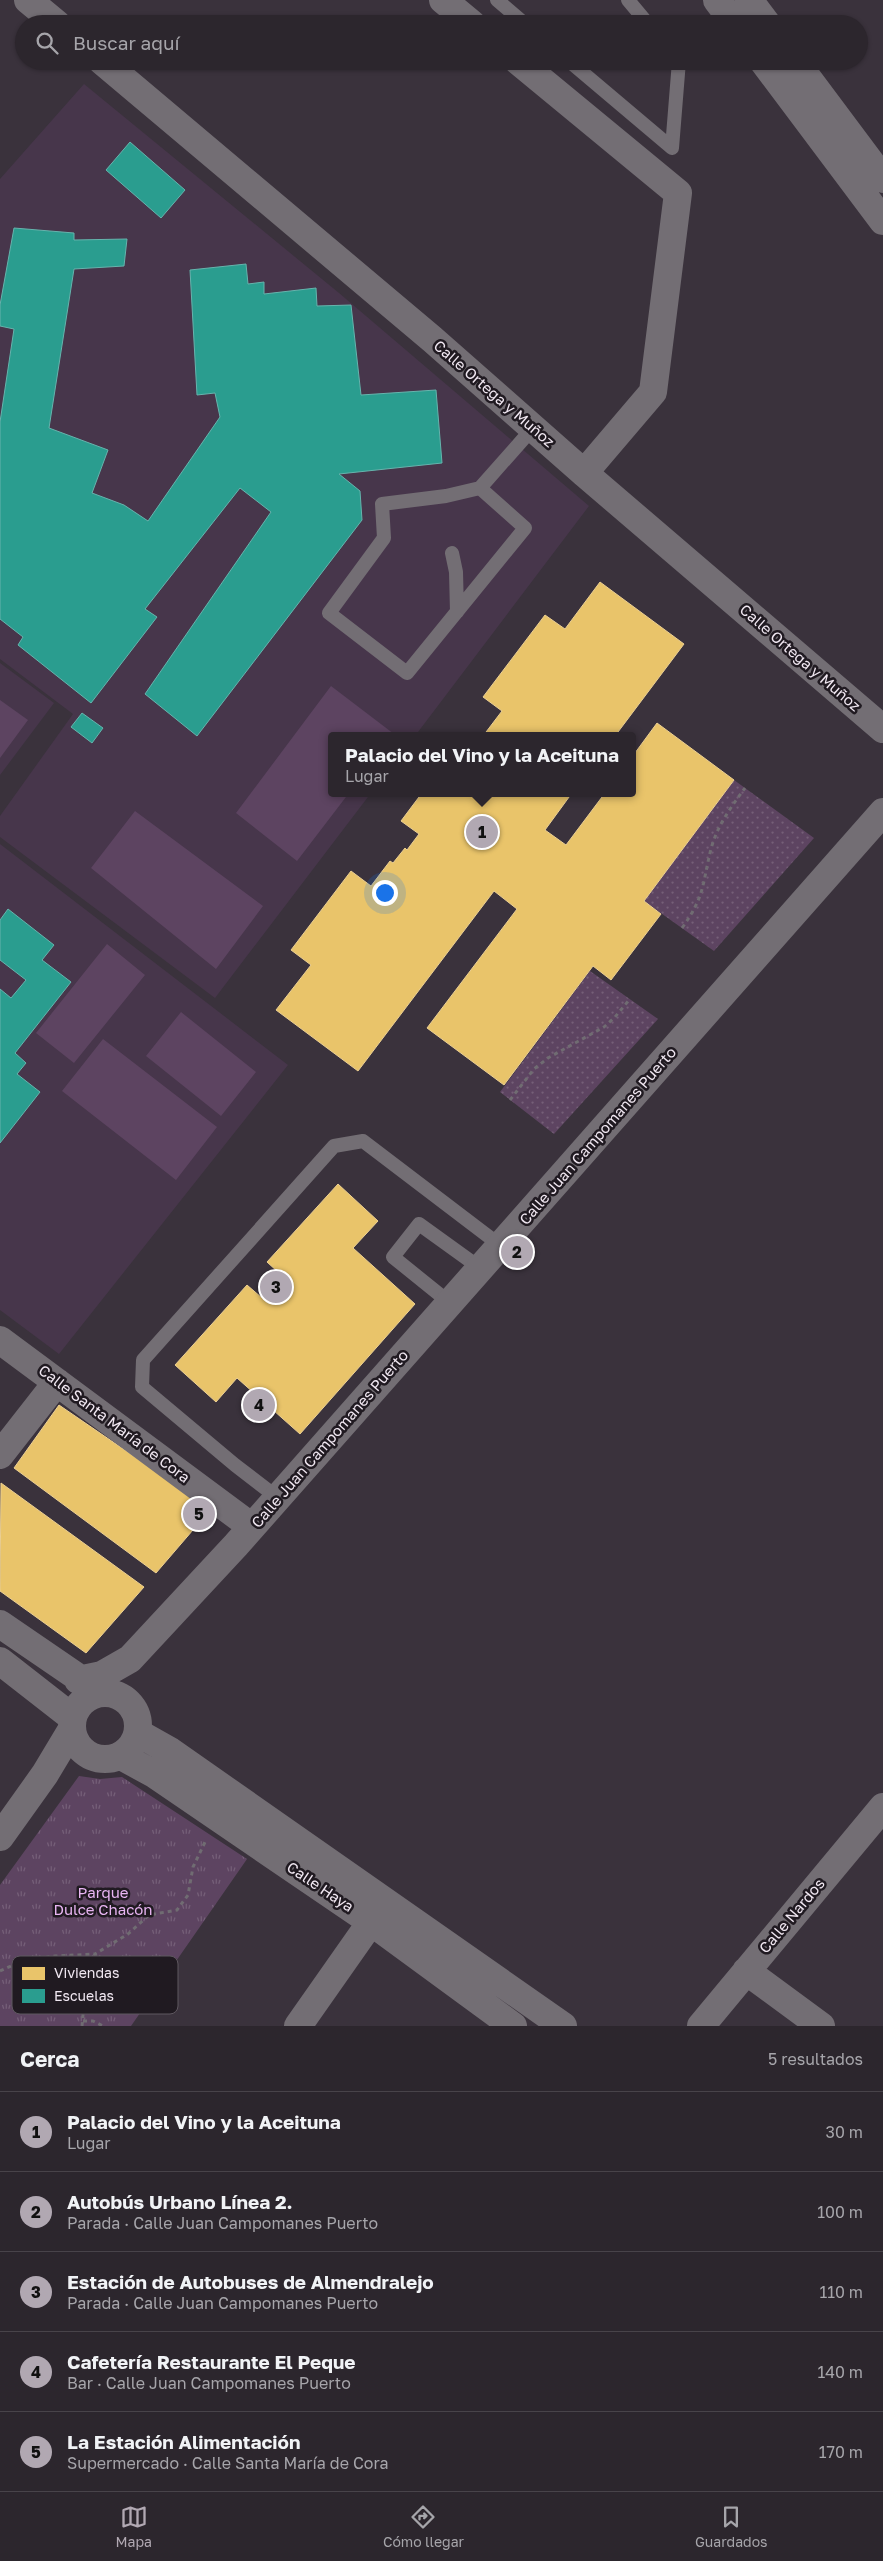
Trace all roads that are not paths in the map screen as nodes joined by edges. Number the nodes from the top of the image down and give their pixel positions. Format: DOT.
graph roads {
  1 [pos="442,0"];
  2 [pos="497,0"];
  3 [pos="628,0"];
  4 [pos="717,0"];
  5 [pos="749,0"];
  6 [pos="461,15"];
  7 [pos="514,15"];
  8 [pos="640,15"];
  9 [pos="728,15"];
  10 [pos="760,15"];
  11 [pos="113,70"];
  12 [pos="529,70"];
  13 [pos="581,70"];
  14 [pos="678,70"];
  15 [pos="770,70"];
  16 [pos="802,70"];
  17 [pos="883,179"];
  18 [pos="883,221"];
  19 [pos="533,428"];
  20 [pos="584,473"];
  21 [pos="480,488"];
  22 [pos="452,553"];
  23 [pos="457,612"];
  24 [pos="883,729"];
  25 [pos="883,812"];
  26 [pos="501,1246"];
  27 [pos="480,1268"];
  28 [pos="450,1303"];
  29 [pos="0,1340"];
  30 [pos="56,1382"];
  31 [pos="0,1456"];
  32 [pos="278,1498"];
  33 [pos="252,1527"];
  34 [pos="0,1624"];
  35 [pos="130,1659"];
  36 [pos="0,1661"];
  37 [pos="90,1686"];
  38 [pos="132,1705"];
  39 [pos="72,1724"];
  40 [pos="138,1733"];
  41 [pos="89,1755"];
  42 [pos="121,1756"];
  43 [pos="45,1774"];
  44 [pos="883,1807"];
  45 [pos="0,1837"];
  46 [pos="371,1922"];
  47 [pos="746,1971"];
  48 [pos="298,2026"];
  49 [pos="513,2026"];
  50 [pos="564,2026"];
  51 [pos="701,2026"];
  52 [pos="821,2026"];
  1 -- 6 [label="street"];
  2 -- 7 [label="lane"];
  3 -- 8 [label="lane"];
  4 -- 9 [label="street"];
  5 -- 10 [label="street"];
  11 -- 19 [label="street, Calle Ortega y Muñoz"];
  12 -- 20 [label="street"];
  13 -- 14 [label="lane"];
  15 -- 18 [label="street"];
  16 -- 17 [label="street"];
  19 -- 20 [label="street, Calle Ortega y Muñoz"];
  19 -- 21 [label="lane"];
  20 -- 24 [label="street, Calle Ortega y Muñoz"];
  21 -- 23 [label="lane"];
  21 -- 23 [label="lane"];
  22 -- 23 [label="lane"];
  25 -- 26 [label="street, Calle Juan Campomanes Puerto"];
  26 -- 27 [label="street, Calle Juan Campomanes Puerto"];
  26 -- 32 [label="lane"];
  27 -- 28 [label="street, Calle Juan Campomanes Puerto"];
  27 -- 28 [label="lane"];
  28 -- 32 [label="street, Calle Juan Campomanes Puerto"];
  29 -- 30 [label="street, Calle Santa María de Cora"];
  30 -- 31 [label="street"];
  30 -- 33 [label="street, Calle Santa María de Cora"];
  32 -- 33 [label="street, Calle Juan Campomanes Puerto"];
  33 -- 35 [label="street, Calle Juan Campomanes Puerto"];
  34 -- 37 [label="street"];
  35 -- 37 [label="street, Calle Juan Campomanes Puerto"];
  35 -- 38 [label="street"];
  36 -- 39 [label="street"];
  37 -- 38 [label="street"];
  37 -- 39 [label="street"];
  38 -- 40 [label="street"];
  39 -- 41 [label="street"];
  39 -- 43 [label="street"];
  40 -- 42 [label="street"];
  40 -- 50 [label="street"];
  41 -- 42 [label="street"];
  41 -- 43 [label="street"];
  42 -- 46 [label="street, Calle Haya"];
  43 -- 45 [label="street"];
  44 -- 47 [label="street, Calle Nardos"];
  46 -- 48 [label="street"];
  46 -- 49 [label="street, Calle Haya"];
  47 -- 51 [label="street, Calle Nardos"];
  47 -- 52 [label="street"];
}
